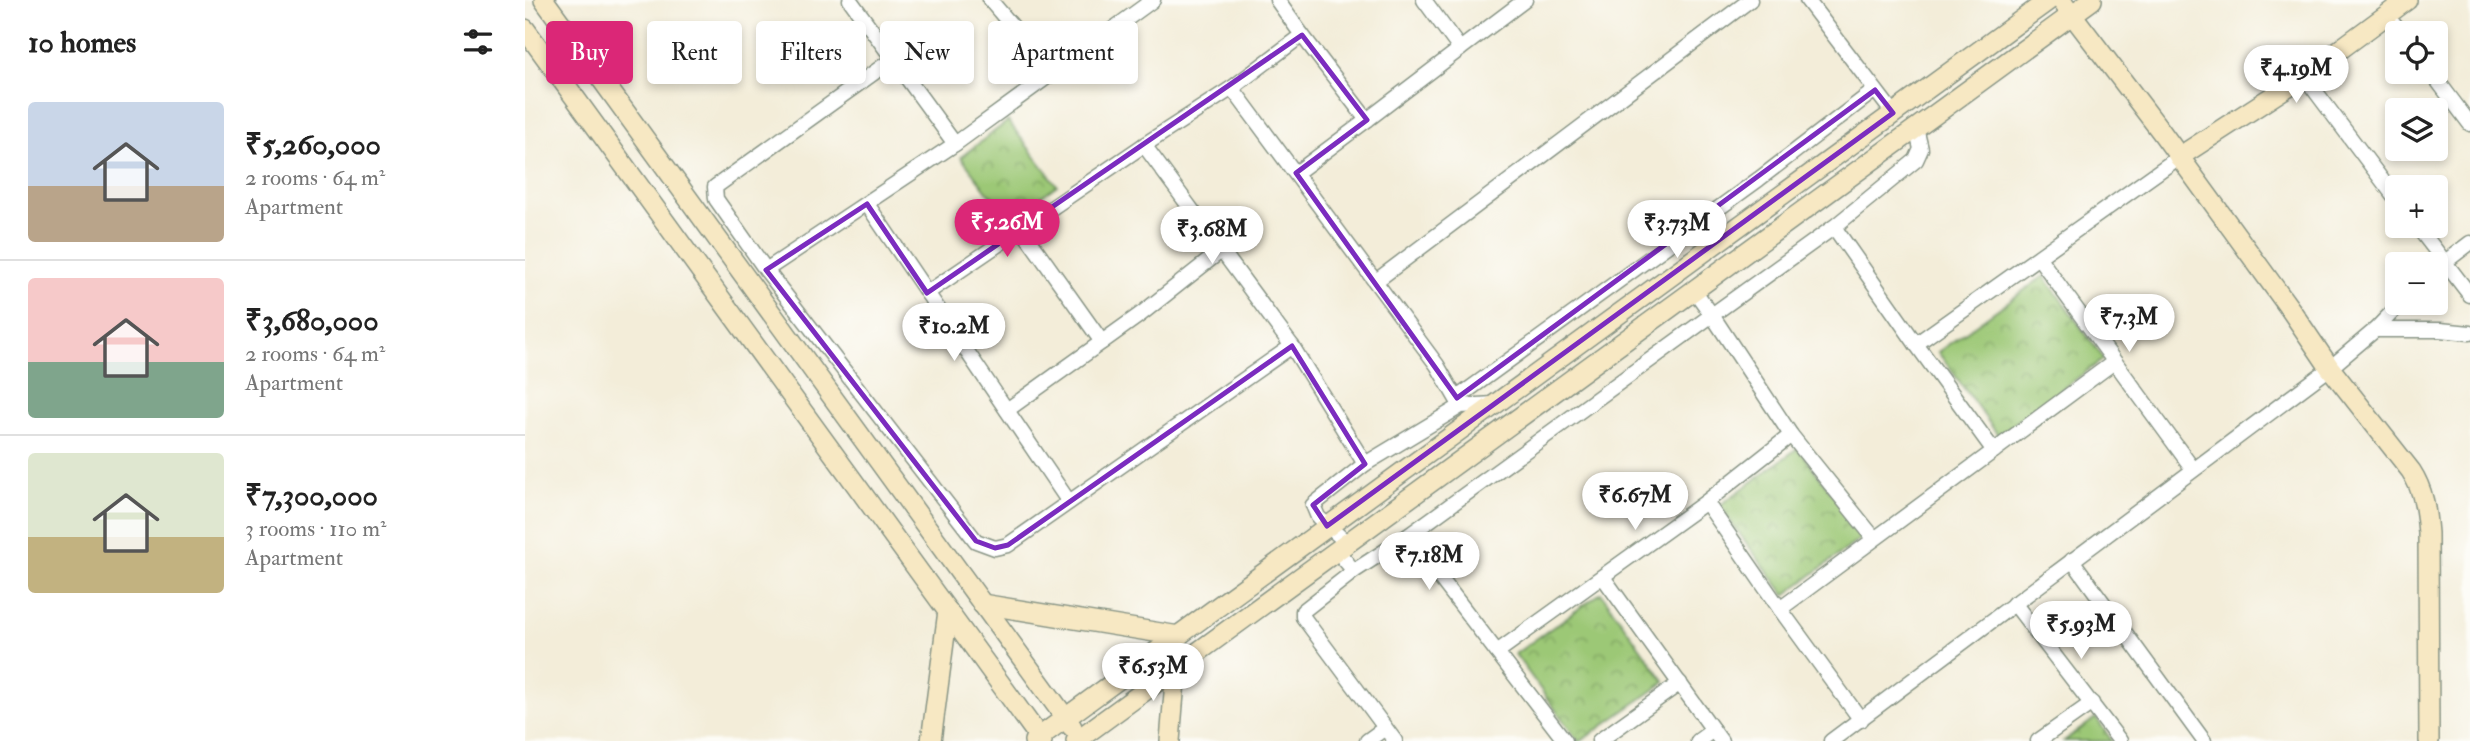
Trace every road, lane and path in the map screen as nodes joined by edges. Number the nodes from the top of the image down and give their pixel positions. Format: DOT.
graph roads {
  1 [pos="544,0"];
  2 [pos="850,0"];
  3 [pos="990,0"];
  4 [pos="1153,0"];
  5 [pos="1277,0"];
  6 [pos="1425,0"];
  7 [pos="1525,0"];
  8 [pos="1750,0"];
  9 [pos="1807,0"];
  10 [pos="2049,0"];
  11 [pos="2091,0"];
  12 [pos="2407,0"];
  13 [pos="2066,7"];
  14 [pos="2386,15"];
  15 [pos="1008,21"];
  16 [pos="1123,21"];
  17 [pos="2391,21"];
  18 [pos="525,29"];
  19 [pos="1302,35"];
  20 [pos="880,41"];
  21 [pos="1460,49"];
  22 [pos="880,68"];
  23 [pos="2304,76"];
  24 [pos="911,84"];
  25 [pos="1035,84"];
  26 [pos="2440,84"];
  27 [pos="1232,88"];
  28 [pos="1875,90"];
  29 [pos="1893,113"];
  30 [pos="1367,120"];
  31 [pos="2470,124"];
  32 [pos="1916,128"];
  33 [pos="955,144"];
  34 [pos="1144,145"];
  35 [pos="2179,157"];
  36 [pos="1296,173"];
  37 [pos="2385,184"];
  38 [pos="867,204"];
  39 [pos="1834,227"];
  40 [pos="1021,228"];
  41 [pos="2426,238"];
  42 [pos="2470,243"];
  43 [pos="1222,250"];
  44 [pos="2437,252"];
  45 [pos="2039,258"];
  46 [pos="2448,260"];
  47 [pos="2448,266"];
  48 [pos="766,270"];
  49 [pos="1376,281"];
  50 [pos="1694,290"];
  51 [pos="927,293"];
  52 [pos="2470,295"];
  53 [pos="1712,315"];
  54 [pos="2389,315"];
  55 [pos="2375,330"];
  56 [pos="2470,333"];
  57 [pos="1103,342"];
  58 [pos="1916,344"];
  59 [pos="1292,345"];
  60 [pos="2113,362"];
  61 [pos="2330,368"];
  62 [pos="1459,402"];
  63 [pos="1495,404"];
  64 [pos="1007,411"];
  65 [pos="1791,435"];
  66 [pos="1994,451"];
  67 [pos="1365,464"];
  68 [pos="2193,469"];
  69 [pos="1069,502"];
  70 [pos="1706,502"];
  71 [pos="1327,526"];
  72 [pos="1408,536"];
  73 [pos="1874,538"];
  74 [pos="1342,547"];
  75 [pos="2072,560"];
  76 [pos="1354,571"];
  77 [pos="1603,577"];
  78 [pos="2014,603"];
  79 [pos="982,604"];
  80 [pos="1780,609"];
  81 [pos="948,611"];
  82 [pos="1179,636"];
  83 [pos="1497,652"];
  84 [pos="1176,669"];
  85 [pos="1680,683"];
  86 [pos="2092,703"];
  87 [pos="1065,718"];
  88 [pos="1861,720"];
  89 [pos="1385,728"];
  90 [pos="1717,735"];
  91 [pos="1039,740"];
  92 [pos="1079,740"];
  93 [pos="931,741"];
  94 [pos="1170,741"];
  95 [pos="1367,741"];
  96 [pos="1395,741"];
  97 [pos="1565,741"];
  98 [pos="1599,741"];
  99 [pos="1698,741"];
  100 [pos="1831,741"];
  101 [pos="2038,741"];
  102 [pos="2120,741"];
  103 [pos="2204,741"];
  104 [pos="2429,741"];
  1 -- 79 [label="main road"];
  2 -- 20 [label="street"];
  3 -- 15 [label="street"];
  4 -- 16 [label="street"];
  5 -- 19 [label="street"];
  6 -- 21 [label="street"];
  7 -- 21 [label="street"];
  8 -- 49 [label="street"];
  9 -- 28 [label="street"];
  10 -- 29 [label="main road"];
  11 -- 13 [label="main road"];
  12 -- 14 [label="main road"];
  13 -- 32 [label="main road"];
  13 -- 35 [label="main road"];
  14 -- 17 [label="street"];
  14 -- 23 [label="main road"];
  18 -- 81 [label="main road"];
  19 -- 27 [label="street"];
  19 -- 30 [label="street"];
  21 -- 30 [label="street"];
  22 -- 48 [label="street"];
  23 -- 35 [label="main road"];
  23 -- 37 [label="street"];
  24 -- 33 [label="street"];
  25 -- 33 [label="street"];
  26 -- 31 [label="street"];
  27 -- 34 [label="street"];
  27 -- 36 [label="street"];
  28 -- 29 [label="street"];
  28 -- 62 [label="street"];
  29 -- 63 [label="main road"];
  30 -- 36 [label="street"];
  32 -- 39 [label="street"];
  32 -- 50 [label="main road"];
  33 -- 38 [label="street"];
  34 -- 40 [label="street"];
  34 -- 43 [label="street"];
  35 -- 45 [label="street"];
  35 -- 61 [label="main road"];
  36 -- 49 [label="street"];
  38 -- 48 [label="street"];
  38 -- 51 [label="street"];
  39 -- 53 [label="street"];
  39 -- 58 [label="street"];
  40 -- 51 [label="street"];
  40 -- 57 [label="street"];
  41 -- 44 [label="street"];
  42 -- 46 [label="street"];
  43 -- 57 [label="street"];
  43 -- 59 [label="street"];
  45 -- 58 [label="street"];
  45 -- 60 [label="street"];
  47 -- 52 [label="street"];
  48 -- 69 [label="street"];
  49 -- 62 [label="street"];
  50 -- 53 [label="street"];
  50 -- 74 [label="main road"];
  51 -- 64 [label="street"];
  53 -- 65 [label="street"];
  53 -- 72 [label="street"];
  54 -- 55 [label="street"];
  55 -- 56 [label="street"];
  55 -- 61 [label="street"];
  57 -- 64 [label="street"];
  58 -- 66 [label="street"];
  59 -- 67 [label="street"];
  59 -- 69 [label="street"];
  60 -- 66 [label="street"];
  60 -- 68 [label="street"];
  61 -- 68 [label="street"];
  61 -- 104 [label="main road"];
  62 -- 63 [label="street"];
  62 -- 67 [label="street"];
  63 -- 71 [label="main road"];
  64 -- 69 [label="street"];
  65 -- 70 [label="street"];
  65 -- 73 [label="street"];
  66 -- 73 [label="street"];
  67 -- 71 [label="street"];
  68 -- 75 [label="street"];
  70 -- 77 [label="street"];
  70 -- 80 [label="street"];
  71 -- 74 [label="street"];
  71 -- 82 [label="main road"];
  72 -- 76 [label="street"];
  72 -- 83 [label="street"];
  73 -- 80 [label="street"];
  74 -- 76 [label="street"];
  74 -- 84 [label="main road"];
  75 -- 78 [label="street"];
  75 -- 103 [label="street"];
  76 -- 89 [label="street"];
  77 -- 83 [label="street"];
  77 -- 85 [label="street"];
  78 -- 86 [label="street"];
  78 -- 88 [label="street"];
  79 -- 82 [label="main road"];
  79 -- 87 [label="main road"];
  80 -- 88 [label="street"];
  81 -- 91 [label="main road"];
  81 -- 93 [label="main road"];
  82 -- 87 [label="main road"];
  83 -- 97 [label="street"];
  84 -- 92 [label="main road"];
  84 -- 94 [label="main road"];
  85 -- 90 [label="street"];
  85 -- 98 [label="street"];
  86 -- 101 [label="street"];
  86 -- 102 [label="street"];
  87 -- 91 [label="main road"];
  87 -- 92 [label="main road"];
  88 -- 100 [label="street"];
  89 -- 95 [label="street"];
  89 -- 96 [label="street"];
  90 -- 99 [label="street"];
}
